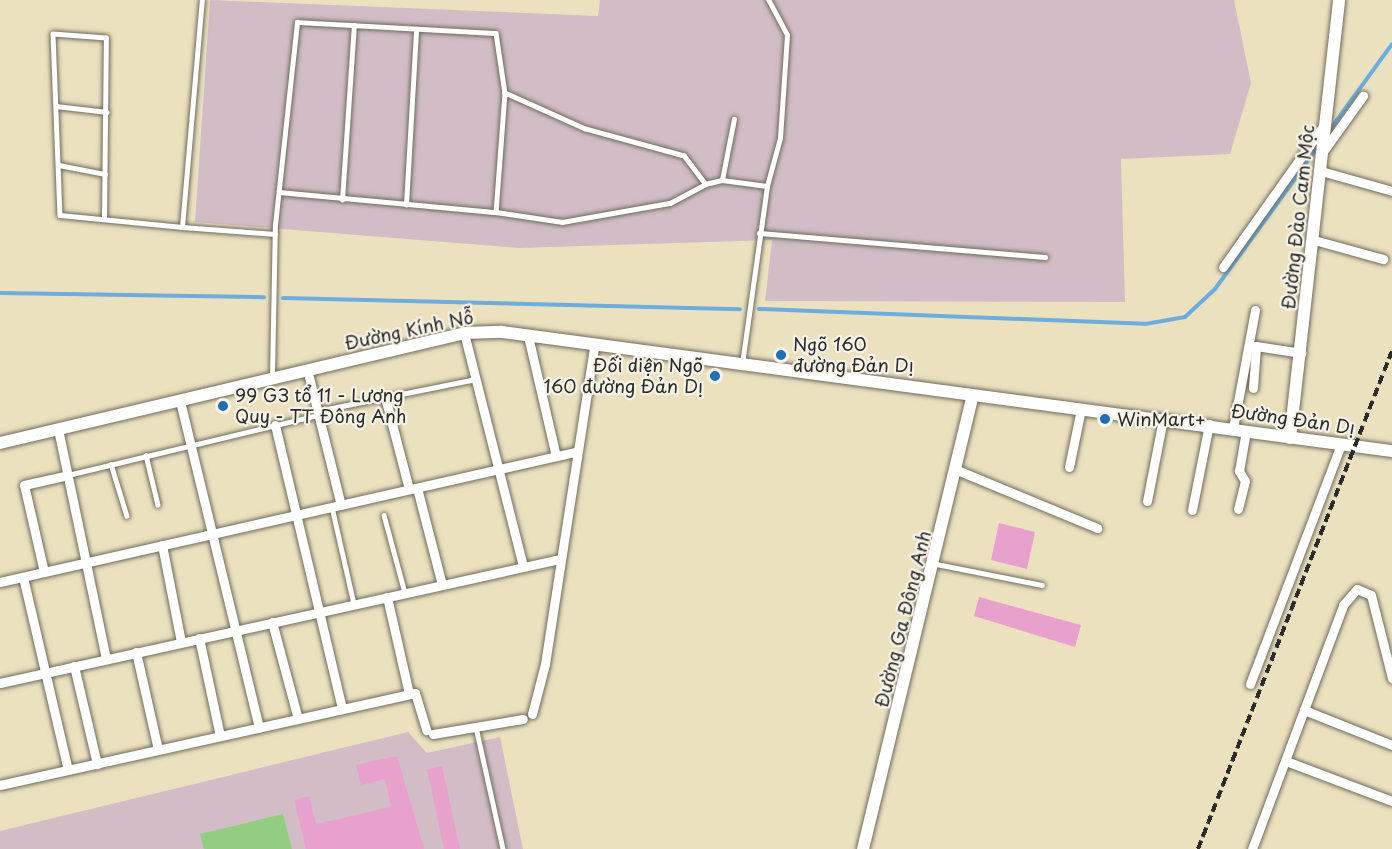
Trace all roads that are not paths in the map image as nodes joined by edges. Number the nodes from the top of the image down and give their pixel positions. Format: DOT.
graph roads {
  1 [pos="202,0"];
  2 [pos="768,0"];
  3 [pos="1339,0"];
  4 [pos="354,25"];
  5 [pos="416,28"];
  6 [pos="504,93"];
  7 [pos="1363,96"];
  8 [pos="56,106"];
  9 [pos="107,112"];
  10 [pos="734,118"];
  11 [pos="1326,123"];
  12 [pos="1325,146"];
  13 [pos="58,165"];
  14 [pos="1322,171"];
  15 [pos="105,174"];
  16 [pos="722,180"];
  17 [pos="705,184"];
  18 [pos="767,186"];
  19 [pos="1392,191"];
  20 [pos="279,192"];
  21 [pos="342,200"];
  22 [pos="405,206"];
  23 [pos="496,212"];
  24 [pos="104,219"];
  25 [pos="182,226"];
  26 [pos="759,233"];
  27 [pos="275,234"];
  28 [pos="1314,240"];
  29 [pos="1045,257"];
  30 [pos="1383,259"];
  31 [pos="1223,267"];
  32 [pos="1255,310"];
  33 [pos="464,333"];
  34 [pos="528,336"];
  35 [pos="594,348"];
  36 [pos="1301,353"];
  37 [pos="742,367"];
  38 [pos="307,369"];
  39 [pos="272,379"];
  40 [pos="476,379"];
  41 [pos="1253,388"];
  42 [pos="974,396"];
  43 [pos="385,398"];
  44 [pos="180,401"];
  45 [pos="1080,409"];
  46 [pos="318,413"];
  47 [pos="1163,419"];
  48 [pos="1209,424"];
  49 [pos="275,425"];
  50 [pos="1233,428"];
  51 [pos="58,429"];
  52 [pos="1246,430"];
  53 [pos="1290,438"];
  54 [pos="0,443"];
  55 [pos="190,443"];
  56 [pos="1341,444"];
  57 [pos="1392,451"];
  58 [pos="575,452"];
  59 [pos="146,454"];
  60 [pos="556,456"];
  61 [pos="111,464"];
  62 [pos="1069,467"];
  63 [pos="499,469"];
  64 [pos="957,470"];
  65 [pos="68,475"];
  66 [pos="413,488"];
  67 [pos="1147,501"];
  68 [pos="158,505"];
  69 [pos="336,506"];
  70 [pos="1238,509"];
  71 [pos="1192,510"];
  72 [pos="297,515"];
  73 [pos="384,515"];
  74 [pos="128,516"];
  75 [pos="1097,528"];
  76 [pos="212,534"];
  77 [pos="162,545"];
  78 [pos="560,559"];
  79 [pos="86,562"];
  80 [pos="936,564"];
  81 [pos="523,567"];
  82 [pos="44,572"];
  83 [pos="23,577"];
  84 [pos="0,582"];
  85 [pos="442,585"];
  86 [pos="1042,585"];
  87 [pos="405,593"];
  88 [pos="387,597"];
  89 [pos="354,604"];
  90 [pos="319,612"];
  91 [pos="272,622"];
  92 [pos="236,630"];
  93 [pos="199,638"];
  94 [pos="181,642"];
  95 [pos="136,652"];
  96 [pos="106,658"];
  97 [pos="74,666"];
  98 [pos="45,673"];
  99 [pos="1392,678"];
  100 [pos="0,683"];
  101 [pos="1250,684"];
  102 [pos="409,694"];
  103 [pos="342,709"];
  104 [pos="1304,710"];
  105 [pos="298,719"];
  106 [pos="477,727"];
  107 [pos="259,728"];
  108 [pos="220,736"];
  109 [pos="1392,745"];
  110 [pos="158,750"];
  111 [pos="1286,761"];
  112 [pos="97,764"];
  113 [pos="68,770"];
  114 [pos="0,785"];
  115 [pos="1392,801"];
  116 [pos="1255,848"];
  117 [pos="503,849"];
  118 [pos="863,849"];
  1 -- 25 [label="lane"];
  2 -- 18 [label="lane"];
  3 -- 11 [label="street, Đường Đào Cam Mộc"];
  4 -- 5 [label="lane"];
  4 -- 20 [label="lane"];
  4 -- 21 [label="lane"];
  5 -- 6 [label="lane"];
  5 -- 22 [label="lane"];
  6 -- 17 [label="lane"];
  6 -- 23 [label="lane"];
  7 -- 12 [label="street"];
  8 -- 9 [label="lane"];
  8 -- 9 [label="lane"];
  8 -- 13 [label="lane"];
  9 -- 15 [label="lane"];
  10 -- 16 [label="lane"];
  11 -- 12 [label="street, Đường Đào Cam Mộc"];
  11 -- 31 [label="street"];
  12 -- 14 [label="street, Đường Đào Cam Mộc"];
  13 -- 15 [label="lane"];
  13 -- 24 [label="lane"];
  14 -- 19 [label="street"];
  14 -- 28 [label="street, Đường Đào Cam Mộc"];
  15 -- 24 [label="lane"];
  16 -- 17 [label="lane"];
  16 -- 18 [label="lane"];
  17 -- 23 [label="lane"];
  18 -- 26 [label="lane"];
  20 -- 21 [label="lane"];
  20 -- 27 [label="lane"];
  21 -- 22 [label="lane"];
  22 -- 23 [label="lane"];
  24 -- 25 [label="lane"];
  25 -- 27 [label="lane"];
  26 -- 29 [label="lane"];
  26 -- 37 [label="lane"];
  27 -- 39 [label="lane"];
  28 -- 30 [label="street"];
  28 -- 36 [label="street, Đường Đào Cam Mộc"];
  32 -- 50 [label="street"];
  33 -- 34 [label="street, Đường Kính Nỗ"];
  33 -- 38 [label="street, Đường Kính Nỗ"];
  33 -- 40 [label="street"];
  34 -- 35 [label="street, Đường Kính Nỗ"];
  34 -- 60 [label="street"];
  35 -- 37 [label="street, Đường Kính Nỗ"];
  35 -- 58 [label="street"];
  36 -- 41 [label="street"];
  36 -- 53 [label="street, Đường Đào Cam Mộc"];
  37 -- 42 [label="street, Đường Kính Nỗ"];
  38 -- 39 [label="street, Đường Kính Nỗ"];
  38 -- 46 [label="street"];
  39 -- 44 [label="street, Đường Kính Nỗ"];
  40 -- 43 [label="lane"];
  40 -- 63 [label="street"];
  42 -- 45 [label="street, Đường Đản Dị"];
  42 -- 64 [label="street, Đường Ga Đông Anh"];
  43 -- 46 [label="lane"];
  43 -- 66 [label="street"];
  44 -- 51 [label="street, Đường Kính Nỗ"];
  44 -- 55 [label="street"];
  45 -- 47 [label="street, Đường Đản Dị"];
  45 -- 62 [label="street"];
  46 -- 49 [label="lane"];
  46 -- 69 [label="street"];
  47 -- 48 [label="street, Đường Đản Dị"];
  47 -- 67 [label="street"];
  48 -- 50 [label="street, Đường Đản Dị"];
  48 -- 71 [label="street"];
  49 -- 55 [label="lane"];
  49 -- 72 [label="street"];
  50 -- 52 [label="street, Đường Đản Dị"];
  51 -- 54 [label="street, Đường Kính Nỗ"];
  51 -- 65 [label="street"];
  52 -- 53 [label="street, Đường Đản Dị"];
  52 -- 70 [label="street"];
  53 -- 56 [label="street, Đường Đản Dị"];
  55 -- 59 [label="lane"];
  55 -- 76 [label="street"];
  56 -- 57 [label="street, Đường Đản Dị"];
  56 -- 101 [label="street"];
  58 -- 60 [label="street"];
  58 -- 78 [label="street"];
  59 -- 61 [label="lane"];
  59 -- 68 [label="lane"];
  60 -- 63 [label="street"];
  61 -- 65 [label="lane"];
  61 -- 74 [label="lane"];
  63 -- 66 [label="street"];
  63 -- 81 [label="street"];
  64 -- 75 [label="street"];
  64 -- 80 [label="street, Đường Ga Đông Anh"];
  65 -- 79 [label="street"];
  65 -- 82 [label="street"];
  66 -- 69 [label="street"];
  66 -- 85 [label="street"];
  69 -- 72 [label="street"];
  69 -- 89 [label="lane"];
  72 -- 76 [label="street"];
  72 -- 90 [label="street"];
  73 -- 87 [label="lane"];
  76 -- 77 [label="street"];
  76 -- 92 [label="street"];
  77 -- 79 [label="street"];
  77 -- 94 [label="street"];
  78 -- 81 [label="street"];
  78 -- 106 [label="street"];
  79 -- 82 [label="street"];
  79 -- 96 [label="street"];
  80 -- 86 [label="lane"];
  80 -- 118 [label="street, Đường Ga Đông Anh"];
  81 -- 85 [label="street"];
  82 -- 83 [label="street"];
  83 -- 84 [label="street"];
  83 -- 98 [label="street"];
  85 -- 87 [label="street"];
  87 -- 88 [label="street"];
  88 -- 89 [label="street"];
  88 -- 102 [label="street"];
  89 -- 90 [label="street"];
  90 -- 91 [label="street"];
  90 -- 103 [label="street"];
  91 -- 92 [label="street"];
  91 -- 105 [label="street"];
  92 -- 93 [label="street"];
  92 -- 107 [label="street"];
  93 -- 94 [label="street"];
  93 -- 108 [label="street"];
  94 -- 95 [label="street"];
  95 -- 96 [label="street"];
  95 -- 110 [label="street"];
  96 -- 97 [label="street"];
  97 -- 98 [label="street"];
  97 -- 112 [label="street"];
  98 -- 100 [label="street"];
  98 -- 113 [label="street"];
  99 -- 104 [label="street"];
  102 -- 103 [label="street"];
  102 -- 106 [label="street"];
  103 -- 105 [label="street"];
  104 -- 109 [label="street"];
  104 -- 111 [label="street"];
  105 -- 107 [label="street"];
  106 -- 117 [label="lane"];
  107 -- 108 [label="street"];
  108 -- 110 [label="street"];
  110 -- 112 [label="street"];
  111 -- 115 [label="street"];
  111 -- 116 [label="street"];
  112 -- 113 [label="street"];
  113 -- 114 [label="street"];
}
